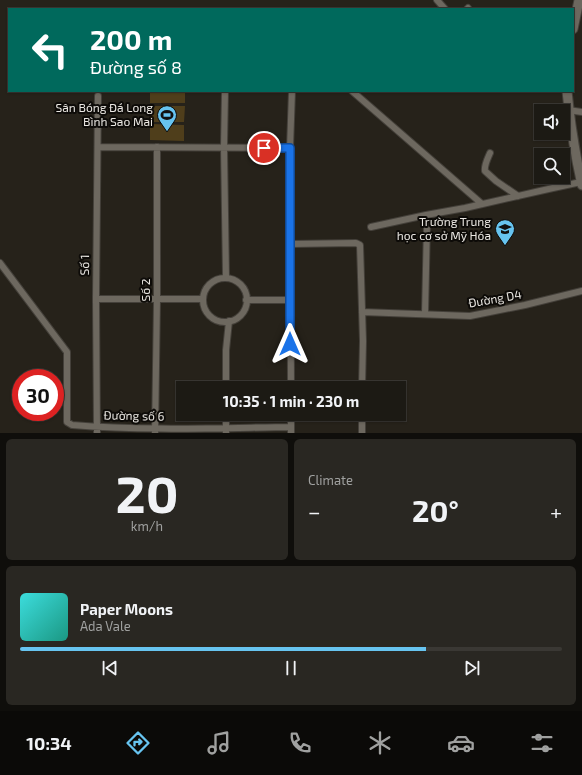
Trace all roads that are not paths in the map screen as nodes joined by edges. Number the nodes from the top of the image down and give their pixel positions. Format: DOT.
graph roads {
  1 [pos="437,0"];
  2 [pos="580,4"];
  3 [pos="444,8"];
  4 [pos="574,25"];
  5 [pos="225,92"];
  6 [pos="292,92"];
  7 [pos="353,92"];
  8 [pos="567,92"];
  9 [pos="98,96"];
  10 [pos="568,104"];
  11 [pos="570,110"];
  12 [pos="582,112"];
  13 [pos="570,122"];
  14 [pos="98,147"];
  15 [pos="157,147"];
  16 [pos="224,147"];
  17 [pos="290,148"];
  18 [pos="490,153"];
  19 [pos="582,183"];
  20 [pos="518,196"];
  21 [pos="482,204"];
  22 [pos="427,224"];
  23 [pos="371,227"];
  24 [pos="290,244"];
  25 [pos="0,263"];
  26 [pos="226,278"];
  27 [pos="582,291"];
  28 [pos="96,299"];
  29 [pos="203,299"];
  30 [pos="157,300"];
  31 [pos="246,300"];
  32 [pos="290,300"];
  33 [pos="362,312"];
  34 [pos="425,314"];
  35 [pos="229,321"];
  36 [pos="226,381"];
  37 [pos="291,381"];
  38 [pos="362,381"];
  39 [pos="362,421"];
  40 [pos="97,430"];
  41 [pos="226,430"];
  42 [pos="291,430"];
  43 [pos="155,431"];
  44 [pos="362,433"];
  1 -- 3 [label="street"];
  2 -- 4 [label="main road"];
  5 -- 16 [label="street"];
  6 -- 17 [label="street"];
  7 -- 21 [label="street"];
  8 -- 10 [label="main road"];
  9 -- 14 [label="street, Số 1"];
  11 -- 12 [label="street"];
  13 -- 19 [label="main road"];
  14 -- 15 [label="street"];
  14 -- 28 [label="street, Số 1"];
  15 -- 16 [label="street"];
  15 -- 30 [label="street, Số 2"];
  16 -- 17 [label="street"];
  16 -- 26 [label="street"];
  17 -- 24 [label="street"];
  18 -- 20 [label="street"];
  19 -- 20 [label="street"];
  20 -- 21 [label="street"];
  21 -- 23 [label="street"];
  22 -- 34 [label="street"];
  24 -- 32 [label="street"];
  24 -- 33 [label="street"];
  25 -- 40 [label="street, Đường số 6"];
  26 -- 29 [label="street"];
  26 -- 31 [label="street"];
  27 -- 34 [label="street, Đường D4"];
  28 -- 30 [label="street"];
  28 -- 40 [label="street, Số 1"];
  29 -- 30 [label="street"];
  29 -- 35 [label="street"];
  30 -- 43 [label="street, Số 2"];
  31 -- 32 [label="street"];
  31 -- 35 [label="street"];
  32 -- 37 [label="street"];
  33 -- 34 [label="street, Đường D4"];
  33 -- 38 [label="street"];
  35 -- 36 [label="street"];
  39 -- 44 [label="street"];
  40 -- 43 [label="street, Đường số 6"];
  41 -- 42 [label="street, Đường số 6"];
  41 -- 43 [label="street, Đường số 6"];
}
